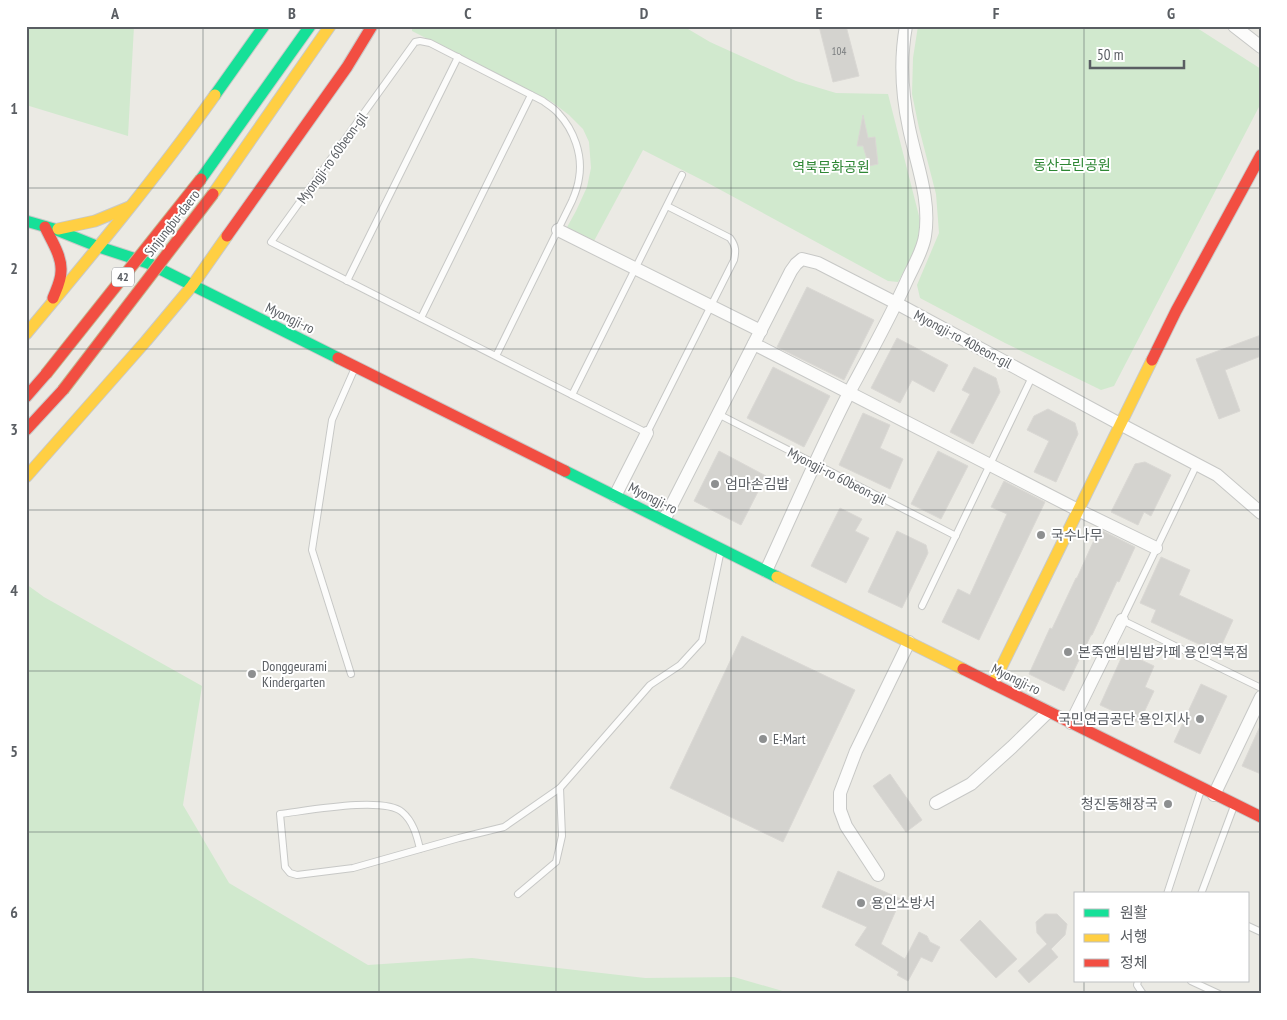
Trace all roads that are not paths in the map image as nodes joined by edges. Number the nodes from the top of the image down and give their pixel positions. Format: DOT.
graph roads {
  1 [pos="264,26"];
  2 [pos="310,26"];
  3 [pos="330,26"];
  4 [pos="372,26"];
  5 [pos="906,26"];
  6 [pos="1234,26"];
  7 [pos="1261,47"];
  8 [pos="458,57"];
  9 [pos="531,95"];
  10 [pos="1261,155"];
  11 [pos="682,175"];
  12 [pos="667,206"];
  13 [pos="130,207"];
  14 [pos="26,221"];
  15 [pos="49,228"];
  16 [pos="558,230"];
  17 [pos="99,247"];
  18 [pos="636,268"];
  19 [pos="347,281"];
  20 [pos="192,286"];
  21 [pos="896,303"];
  22 [pos="50,305"];
  23 [pos="712,306"];
  24 [pos="421,318"];
  25 [pos="761,331"];
  26 [pos="26,334"];
  27 [pos="754,344"];
  28 [pos="496,356"];
  29 [pos="355,366"];
  30 [pos="1032,377"];
  31 [pos="850,393"];
  32 [pos="572,395"];
  33 [pos="26,397"];
  34 [pos="718,414"];
  35 [pos="1120,424"];
  36 [pos="26,430"];
  37 [pos="647,433"];
  38 [pos="814,464"];
  39 [pos="1197,464"];
  40 [pos="990,465"];
  41 [pos="26,477"];
  42 [pos="615,496"];
  43 [pos="1078,510"];
  44 [pos="1261,513"];
  45 [pos="664,520"];
  46 [pos="956,536"];
  47 [pos="1156,548"];
  48 [pos="721,549"];
  49 [pos="766,571"];
  50 [pos="922,606"];
  51 [pos="1122,620"];
  52 [pos="909,642"];
  53 [pos="351,674"];
  54 [pos="992,684"];
  55 [pos="1261,688"];
  56 [pos="1261,697"];
  57 [pos="1048,712"];
  58 [pos="1071,723"];
  59 [pos="560,788"];
  60 [pos="1202,788"];
  61 [pos="1214,795"];
  62 [pos="936,803"];
  63 [pos="1234,805"];
  64 [pos="1261,816"];
  65 [pos="420,850"];
  66 [pos="878,875"];
  67 [pos="1168,892"];
  68 [pos="1202,892"];
  69 [pos="518,894"];
  70 [pos="1138,982"];
  71 [pos="1193,982"];
  72 [pos="1143,994"];
  73 [pos="1219,994"];
  1 -- 13 [label="main road"];
  2 -- 33 [label="main road, Sinjungbu-daero / 42, bridge"];
  3 -- 36 [label="main road, Sinjungbu-daero / 42, bridge"];
  4 -- 20 [label="main road"];
  5 -- 21 [label="street"];
  6 -- 7 [label="street"];
  8 -- 9 [label="lane, Myongji-ro 60beon-gil"];
  8 -- 19 [label="lane"];
  8 -- 19 [label="lane, Myongji-ro 60beon-gil"];
  9 -- 16 [label="lane, Myongji-ro 60beon-gil"];
  9 -- 24 [label="lane"];
  10 -- 35 [label="main road"];
  11 -- 12 [label="lane"];
  12 -- 18 [label="lane"];
  12 -- 23 [label="lane"];
  13 -- 15 [label="main road"];
  13 -- 17 [label="main road"];
  14 -- 15 [label="main road, Myongji-ro"];
  15 -- 17 [label="main road, Myongji-ro"];
  15 -- 22 [label="main road"];
  16 -- 18 [label="street"];
  16 -- 28 [label="lane, Myongji-ro 60beon-gil"];
  17 -- 20 [label="main road, Myongji-ro"];
  17 -- 22 [label="main road"];
  18 -- 23 [label="street"];
  18 -- 32 [label="lane"];
  19 -- 24 [label="lane, Myongji-ro 60beon-gil"];
  20 -- 29 [label="main road, Myongji-ro"];
  20 -- 41 [label="main road"];
  21 -- 25 [label="street, Myongji-ro 40beon-gil"];
  21 -- 30 [label="street, Myongji-ro 40beon-gil"];
  21 -- 31 [label="street"];
  22 -- 26 [label="main road"];
  23 -- 25 [label="street"];
  23 -- 37 [label="lane"];
  24 -- 28 [label="lane, Myongji-ro 60beon-gil"];
  25 -- 27 [label="street"];
  27 -- 31 [label="street"];
  27 -- 34 [label="street"];
  28 -- 32 [label="lane, Myongji-ro 60beon-gil"];
  29 -- 42 [label="main road, Myongji-ro"];
  29 -- 53 [label="lane"];
  30 -- 35 [label="street, Myongji-ro 40beon-gil"];
  30 -- 40 [label="lane"];
  31 -- 38 [label="street"];
  31 -- 40 [label="street"];
  32 -- 37 [label="lane, Myongji-ro 60beon-gil"];
  34 -- 38 [label="lane, Myongji-ro 60beon-gil"];
  34 -- 45 [label="street"];
  35 -- 39 [label="street, Myongji-ro 40beon-gil"];
  35 -- 43 [label="main road"];
  37 -- 42 [label="street"];
  38 -- 46 [label="lane, Myongji-ro 60beon-gil"];
  38 -- 49 [label="street"];
  39 -- 44 [label="street, Myongji-ro 40beon-gil"];
  39 -- 47 [label="lane"];
  40 -- 43 [label="street"];
  40 -- 46 [label="lane"];
  42 -- 45 [label="main road, Myongji-ro"];
  43 -- 47 [label="street"];
  43 -- 54 [label="main road"];
  45 -- 48 [label="main road, Myongji-ro"];
  46 -- 50 [label="lane"];
  47 -- 51 [label="lane"];
  48 -- 49 [label="main road, Myongji-ro"];
  48 -- 59 [label="lane"];
  49 -- 52 [label="main road, Myongji-ro"];
  51 -- 55 [label="lane"];
  51 -- 58 [label="street"];
  52 -- 54 [label="main road, Myongji-ro"];
  52 -- 66 [label="street"];
  54 -- 57 [label="main road, Myongji-ro"];
  56 -- 61 [label="street"];
  57 -- 58 [label="main road, Myongji-ro"];
  57 -- 62 [label="street"];
  58 -- 60 [label="main road, Myongji-ro"];
  59 -- 65 [label="lane"];
  59 -- 69 [label="lane"];
  60 -- 61 [label="main road, Myongji-ro"];
  60 -- 67 [label="lane"];
  61 -- 63 [label="main road, Myongji-ro"];
  63 -- 64 [label="main road, Myongji-ro"];
  63 -- 68 [label="lane"];
  65 -- 65 [label="lane"];
  70 -- 72 [label="lane"];
  71 -- 73 [label="lane"];
}
